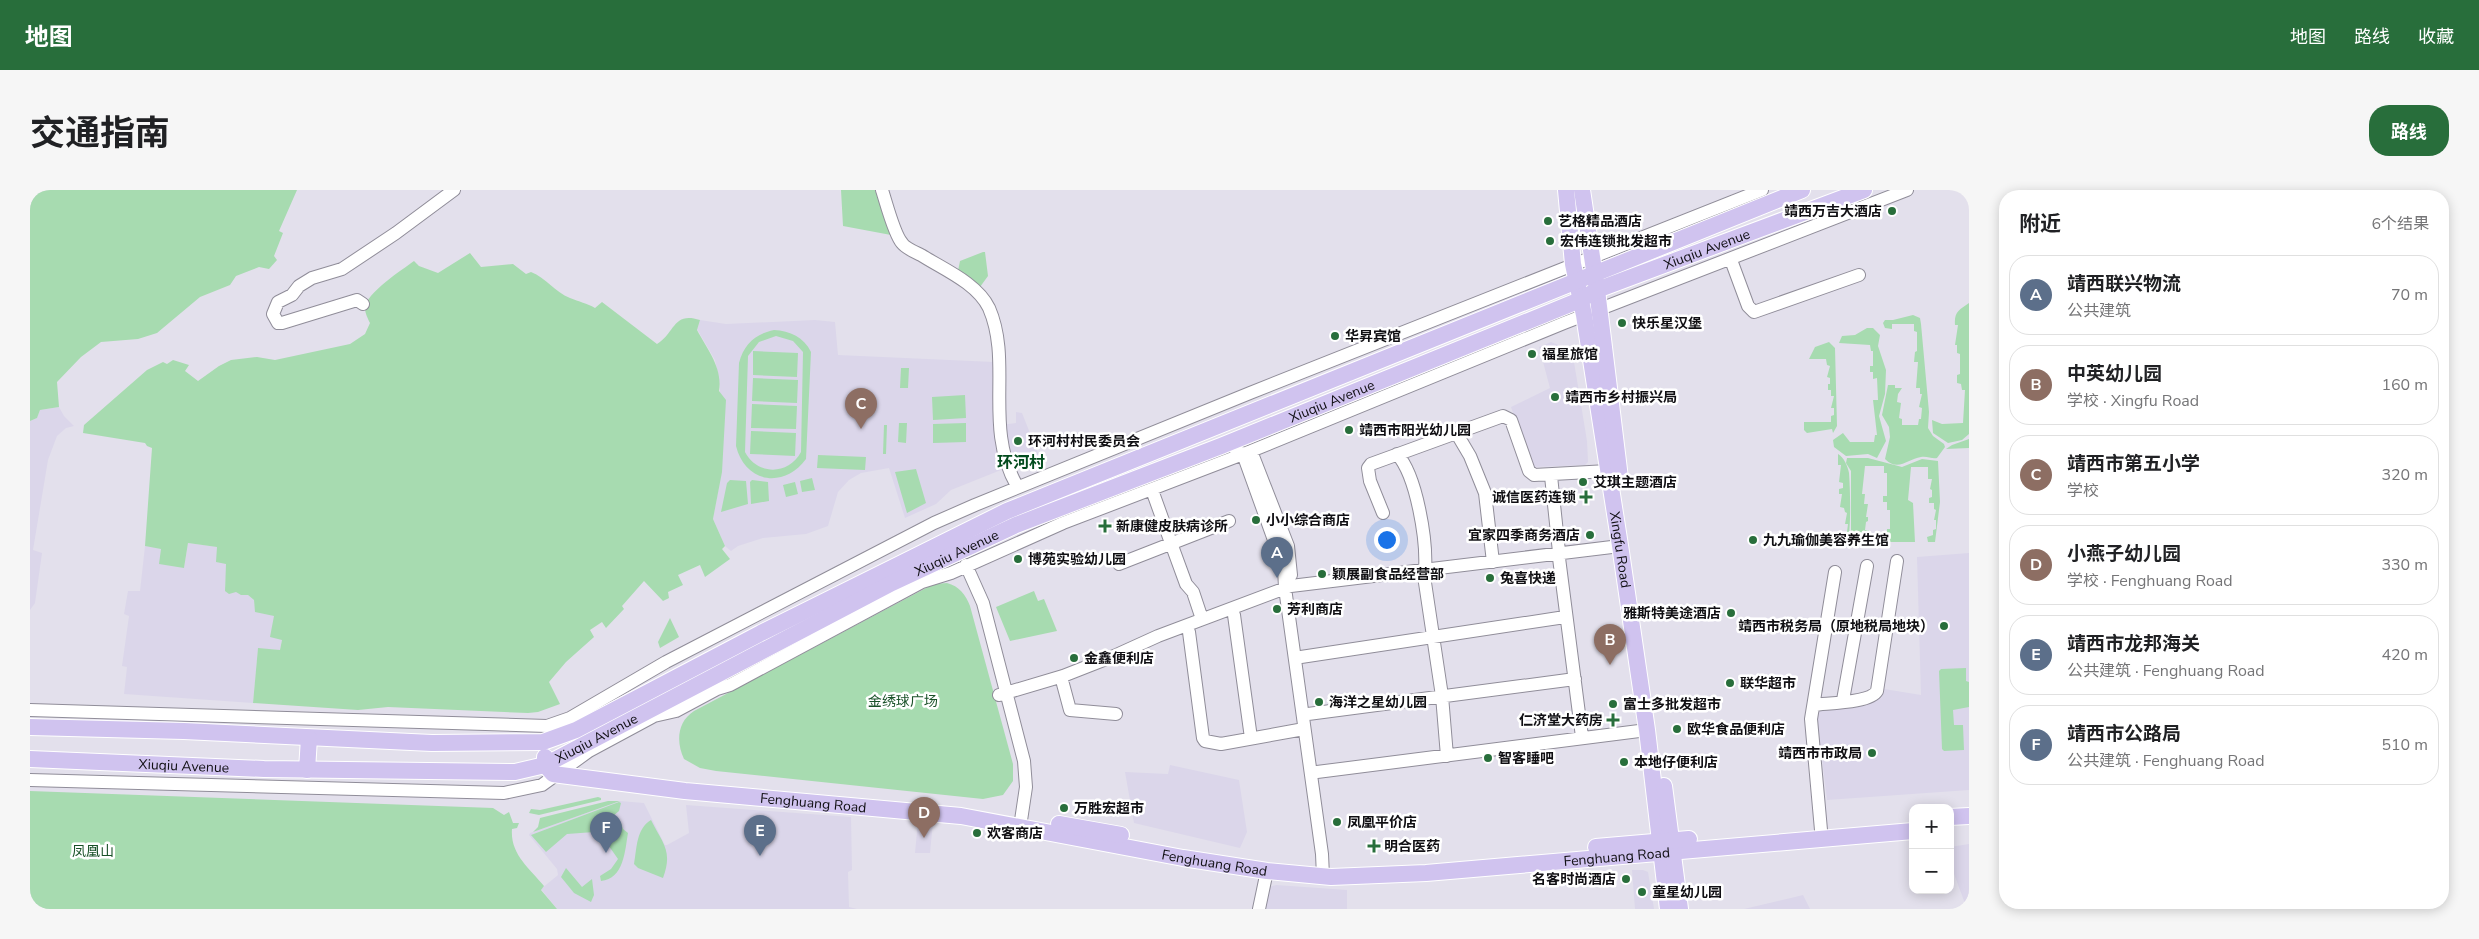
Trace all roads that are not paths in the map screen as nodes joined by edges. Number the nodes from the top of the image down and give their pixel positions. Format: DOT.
graph roads {
  1 [pos="454,190"];
  2 [pos="882,190"];
  3 [pos="1566,190"];
  4 [pos="1582,190"];
  5 [pos="1725,190"];
  6 [pos="1762,190"];
  7 [pos="1802,190"];
  8 [pos="1864,190"];
  9 [pos="1907,190"];
  10 [pos="1726,204"];
  11 [pos="1748,212"];
  12 [pos="1719,244"];
  13 [pos="1750,253"];
  14 [pos="1591,256"];
  15 [pos="1731,260"];
  16 [pos="1573,264"];
  17 [pos="1594,274"];
  18 [pos="1859,275"];
  19 [pos="1534,281"];
  20 [pos="1576,282"];
  21 [pos="1597,290"];
  22 [pos="1551,292"];
  23 [pos="363,304"];
  24 [pos="1588,309"];
  25 [pos="1414,328"];
  26 [pos="1436,338"];
  27 [pos="1420,364"];
  28 [pos="1310,370"];
  29 [pos="1448,371"];
  30 [pos="1326,382"];
  31 [pos="1329,401"];
  32 [pos="1348,410"];
  33 [pos="1148,434"];
  34 [pos="1458,434"];
  35 [pos="1169,445"];
  36 [pos="1221,446"];
  37 [pos="1247,452"];
  38 [pos="1397,454"];
  39 [pos="1608,471"];
  40 [pos="1551,476"];
  41 [pos="1139,477"];
  42 [pos="1165,485"];
  43 [pos="1017,486"];
  44 [pos="1152,490"];
  45 [pos="1064,506"];
  46 [pos="1092,512"];
  47 [pos="1383,513"];
  48 [pos="1229,521"];
  49 [pos="1171,543"];
  50 [pos="1621,549"];
  51 [pos="1559,555"];
  52 [pos="1897,561"];
  53 [pos="1493,562"];
  54 [pos="1119,564"];
  55 [pos="1867,566"];
  56 [pos="962,568"];
  57 [pos="1835,572"];
  58 [pos="1425,573"];
  59 [pos="1288,591"];
  60 [pos="778,605"];
  61 [pos="802,613"];
  62 [pos="1234,616"];
  63 [pos="1565,617"];
  64 [pos="1202,619"];
  65 [pos="1190,632"];
  66 [pos="1435,638"];
  67 [pos="1301,657"];
  68 [pos="1575,680"];
  69 [pos="1063,684"];
  70 [pos="1442,696"];
  71 [pos="1004,698"];
  72 [pos="1843,700"];
  73 [pos="1814,705"];
  74 [pos="30,710"];
  75 [pos="47,710"];
  76 [pos="124,711"];
  77 [pos="178,713"];
  78 [pos="1116,714"];
  79 [pos="1308,714"];
  80 [pos="222,715"];
  81 [pos="30,727"];
  82 [pos="50,728"];
  83 [pos="135,729"];
  84 [pos="1304,729"];
  85 [pos="1646,730"];
  86 [pos="184,731"];
  87 [pos="226,733"];
  88 [pos="1582,737"];
  89 [pos="309,738"];
  90 [pos="1251,738"];
  91 [pos="550,740"];
  92 [pos="1448,756"];
  93 [pos="30,759"];
  94 [pos="557,767"];
  95 [pos="264,769"];
  96 [pos="307,770"];
  97 [pos="1317,772"];
  98 [pos="30,780"];
  99 [pos="298,788"];
  100 [pos="1969,816"];
  101 [pos="1954,817"];
  102 [pos="1017,821"];
  103 [pos="1909,821"];
  104 [pos="1969,827"];
  105 [pos="1954,828"];
  106 [pos="1822,830"];
  107 [pos="1909,831"];
  108 [pos="1667,846"];
  109 [pos="1267,871"];
  110 [pos="1327,872"];
  111 [pos="1259,909"];
  112 [pos="1668,909"];
  113 [pos="1680,909"];
  1 -- 23 [label="street"];
  2 -- 43 [label="street"];
  3 -- 16 [label="main road, Xingfu Road"];
  4 -- 14 [label="main road"];
  5 -- 10 [label="street"];
  6 -- 10 [label="street"];
  7 -- 11 [label="main road, Xiuqiu Avenue"];
  8 -- 12 [label="main road, Xiuqiu Avenue"];
  9 -- 13 [label="street"];
  10 -- 11 [label="street"];
  10 -- 14 [label="street"];
  11 -- 17 [label="main road, Xiuqiu Avenue"];
  12 -- 13 [label="street"];
  12 -- 21 [label="main road, Xiuqiu Avenue"];
  13 -- 15 [label="street"];
  14 -- 16 [label="street"];
  14 -- 17 [label="main road"];
  15 -- 18 [label="street"];
  15 -- 24 [label="street"];
  16 -- 19 [label="street"];
  16 -- 20 [label="main road, Xingfu Road"];
  17 -- 20 [label="main road, Xiuqiu Avenue"];
  17 -- 21 [label="main road"];
  19 -- 22 [label="street"];
  19 -- 25 [label="street"];
  20 -- 22 [label="main road, Xiuqiu Avenue"];
  20 -- 24 [label="main road, Xingfu Road"];
  21 -- 24 [label="main road, Xiuqiu Avenue"];
  22 -- 26 [label="main road, Xiuqiu Avenue"];
  24 -- 27 [label="main road, Xiuqiu Avenue"];
  24 -- 29 [label="street"];
  24 -- 39 [label="main road, Xingfu Road"];
  24 -- 108 [label="main road, Xingfu Road"];
  25 -- 26 [label="street"];
  25 -- 28 [label="street"];
  26 -- 30 [label="main road, Xiuqiu Avenue"];
  27 -- 29 [label="street"];
  27 -- 31 [label="main road, Xiuqiu Avenue"];
  28 -- 30 [label="street"];
  28 -- 33 [label="street"];
  29 -- 32 [label="street"];
  30 -- 35 [label="main road, Xiuqiu Avenue"];
  31 -- 32 [label="street"];
  31 -- 36 [label="main road, Xiuqiu Avenue"];
  32 -- 37 [label="street"];
  33 -- 35 [label="street"];
  33 -- 43 [label="street"];
  34 -- 38 [label="street"];
  34 -- 40 [label="street"];
  34 -- 53 [label="street"];
  35 -- 61 [label="main road, Xiuqiu Avenue"];
  36 -- 37 [label="street"];
  36 -- 41 [label="main road, Xiuqiu Avenue"];
  37 -- 42 [label="street"];
  37 -- 59 [label="street"];
  38 -- 47 [label="street"];
  38 -- 58 [label="street"];
  39 -- 40 [label="street"];
  39 -- 50 [label="main road, Xingfu Road"];
  40 -- 51 [label="street"];
  41 -- 42 [label="street"];
  41 -- 45 [label="main road, Xiuqiu Avenue"];
  42 -- 44 [label="street"];
  43 -- 60 [label="street"];
  44 -- 46 [label="street"];
  44 -- 49 [label="street"];
  45 -- 46 [label="street"];
  45 -- 94 [label="main road, Xiuqiu Avenue"];
  46 -- 56 [label="street"];
  48 -- 49 [label="street"];
  49 -- 54 [label="street"];
  49 -- 64 [label="street"];
  50 -- 51 [label="street"];
  50 -- 85 [label="main road, Xingfu Road"];
  51 -- 53 [label="street"];
  51 -- 58 [label="street"];
  51 -- 63 [label="street"];
  52 -- 72 [label="street"];
  53 -- 58 [label="street"];
  55 -- 72 [label="street"];
  56 -- 71 [label="street"];
  56 -- 94 [label="street"];
  57 -- 73 [label="street"];
  58 -- 59 [label="street"];
  58 -- 66 [label="street"];
  59 -- 62 [label="street"];
  59 -- 64 [label="street"];
  59 -- 67 [label="street"];
  59 -- 84 [label="street"];
  60 -- 61 [label="street"];
  60 -- 80 [label="street"];
  61 -- 91 [label="main road, Xiuqiu Avenue"];
  62 -- 65 [label="street"];
  62 -- 90 [label="street"];
  63 -- 66 [label="street"];
  63 -- 68 [label="street"];
  64 -- 71 [label="street"];
  65 -- 69 [label="street"];
  65 -- 90 [label="street"];
  66 -- 67 [label="street"];
  66 -- 70 [label="street"];
  67 -- 79 [label="street"];
  68 -- 70 [label="street"];
  68 -- 88 [label="street"];
  69 -- 71 [label="street"];
  69 -- 78 [label="street"];
  70 -- 79 [label="street"];
  70 -- 92 [label="street"];
  71 -- 102 [label="street"];
  72 -- 73 [label="street"];
  73 -- 106 [label="street"];
  74 -- 75 [label="street"];
  75 -- 76 [label="street"];
  75 -- 82 [label="street"];
  76 -- 77 [label="street"];
  76 -- 83 [label="street"];
  77 -- 80 [label="street"];
  77 -- 86 [label="street"];
  79 -- 97 [label="street"];
  80 -- 87 [label="street"];
  81 -- 82 [label="main road, Xiuqiu Avenue"];
  82 -- 83 [label="main road, Xiuqiu Avenue"];
  83 -- 86 [label="main road, Xiuqiu Avenue"];
  84 -- 90 [label="street"];
  84 -- 110 [label="street"];
  85 -- 88 [label="street"];
  85 -- 108 [label="main road, Xingfu Road"];
  86 -- 87 [label="main road, Xiuqiu Avenue"];
  87 -- 89 [label="main road, Xiuqiu Avenue"];
  88 -- 92 [label="street"];
  89 -- 91 [label="main road, Xiuqiu Avenue"];
  89 -- 96 [label="main road"];
  91 -- 94 [label="main road"];
  92 -- 97 [label="street"];
  93 -- 95 [label="main road, Xiuqiu Avenue"];
  94 -- 96 [label="main road, Xiuqiu Avenue"];
  94 -- 99 [label="street"];
  94 -- 102 [label="main road, Fenghuang Road"];
  95 -- 96 [label="main road, Xiuqiu Avenue"];
  95 -- 99 [label="street"];
  97 -- 110 [label="street"];
  98 -- 99 [label="street"];
  100 -- 101 [label="main road"];
  102 -- 109 [label="main road, Fenghuang Road"];
  102 -- 110 [label="main road, Fenghuang Road"];
  103 -- 106 [label="main road, Fenghuang Road"];
  104 -- 105 [label="main road"];
  106 -- 108 [label="main road, Fenghuang Road"];
  107 -- 108 [label="main road, Fenghuang Road"];
  108 -- 110 [label="main road, Fenghuang Road"];
  108 -- 112 [label="main road, Xingfu Road"];
  108 -- 113 [label="main road, Xingfu Road"];
  109 -- 110 [label="main road, Fenghuang Road"];
  109 -- 111 [label="street"];
}
